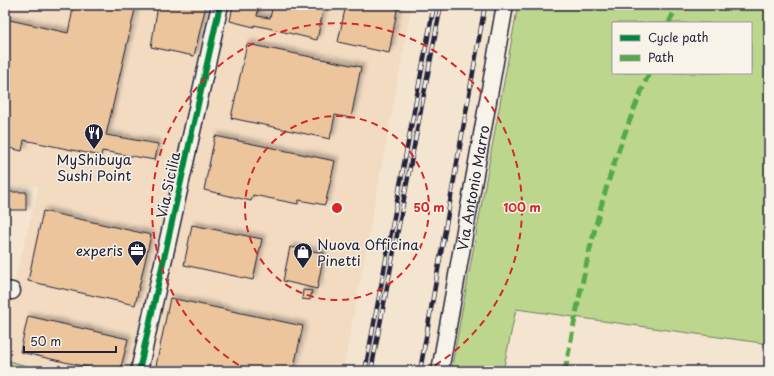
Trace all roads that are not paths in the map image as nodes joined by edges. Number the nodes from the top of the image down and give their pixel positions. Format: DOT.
graph roads {
  1 [pos="220,5"];
  2 [pos="505,5"];
  3 [pos="139,371"];
  4 [pos="440,371"];
  1 -- 3 [label="street, Via Sicilia"];
  2 -- 4 [label="street, Via Antonio Marro"];
}
